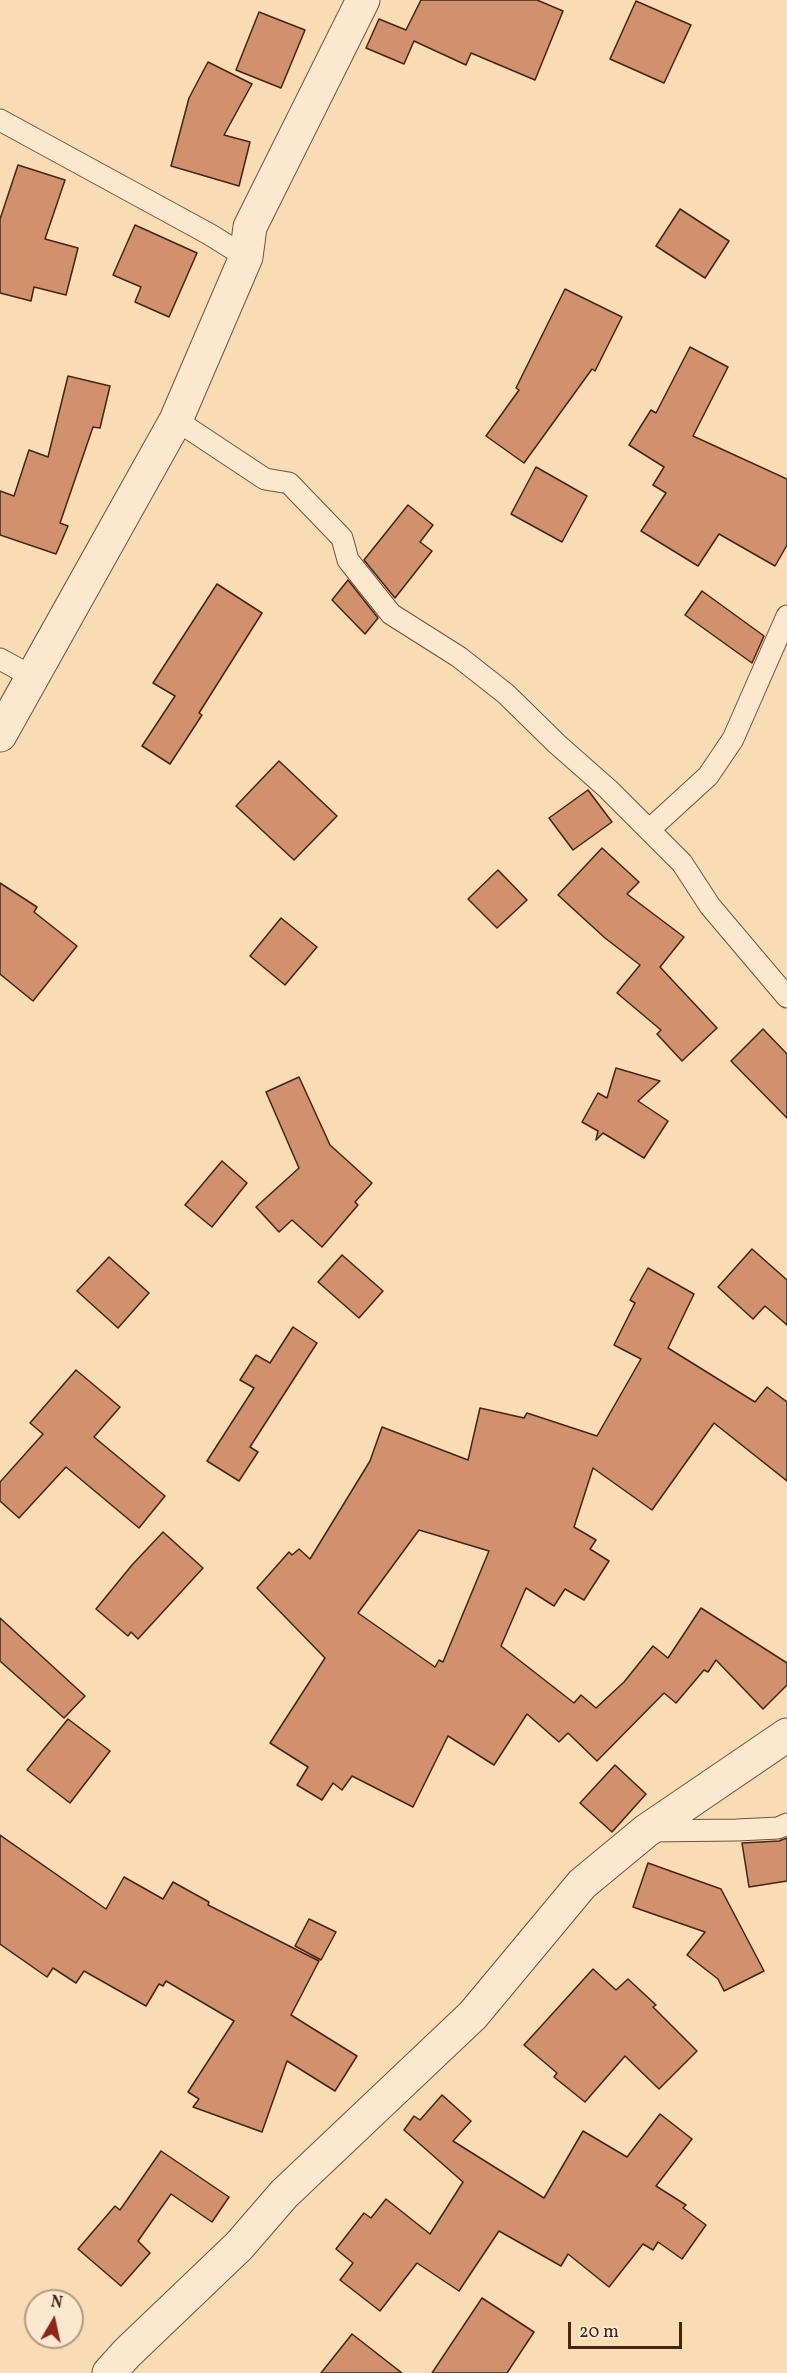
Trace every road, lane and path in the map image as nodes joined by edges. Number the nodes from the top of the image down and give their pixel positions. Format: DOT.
graph roads {
  1 [pos="363,0"];
  2 [pos="0,120"];
  3 [pos="246,256"];
  4 [pos="176,420"];
  5 [pos="787,616"];
  6 [pos="0,659"];
  7 [pos="31,676"];
  8 [pos="0,735"];
  9 [pos="650,830"];
  10 [pos="787,997"];
  11 [pos="787,1735"];
  12 [pos="787,1824"];
  13 [pos="646,1831"];
  14 [pos="109,2373"];
  1 -- 3 [label="street"];
  2 -- 3 [label="lane"];
  3 -- 4 [label="street"];
  4 -- 7 [label="street"];
  4 -- 9 [label="lane"];
  5 -- 9 [label="lane"];
  6 -- 7 [label="lane"];
  7 -- 8 [label="street"];
  9 -- 10 [label="lane"];
  11 -- 13 [label="street"];
  12 -- 13 [label="lane"];
  13 -- 14 [label="street"];
}
